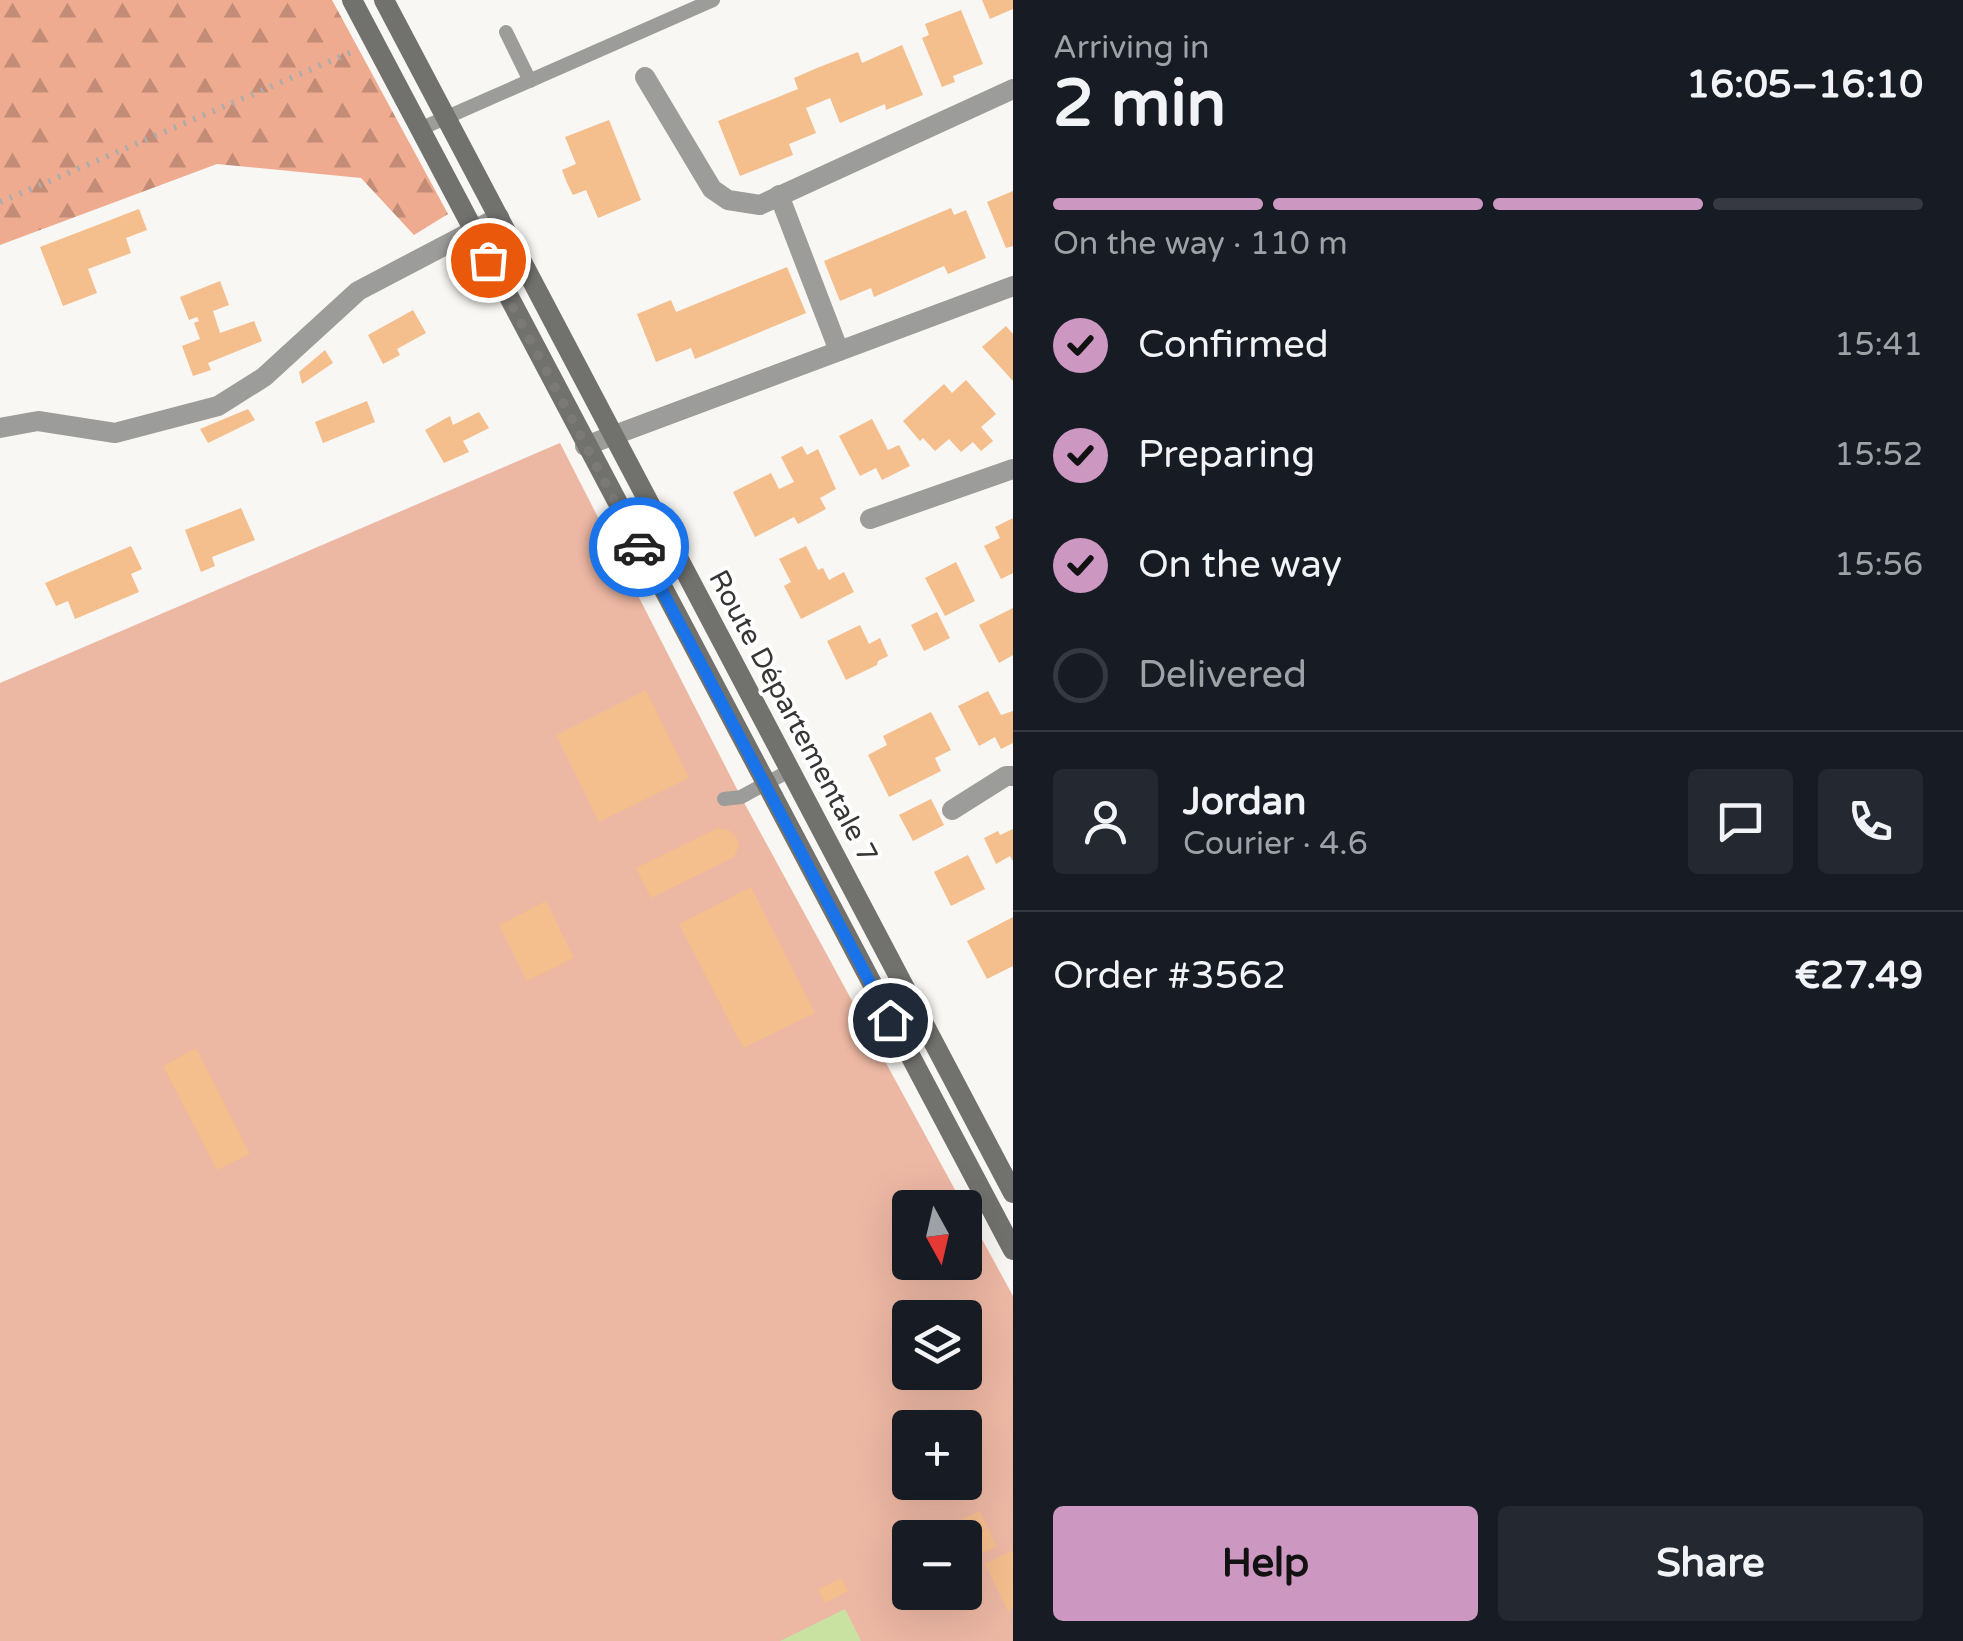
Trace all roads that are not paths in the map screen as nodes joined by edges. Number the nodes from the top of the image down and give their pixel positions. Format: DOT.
graph roads {
  1 [pos="352,0"];
  2 [pos="384,0"];
  3 [pos="713,0"];
  4 [pos="506,32"];
  5 [pos="645,77"];
  6 [pos="530,81"];
  7 [pos="1013,89"];
  8 [pos="446,117"];
  9 [pos="420,129"];
  10 [pos="780,195"];
  11 [pos="499,217"];
  12 [pos="472,229"];
  13 [pos="1013,286"];
  14 [pos="839,351"];
  15 [pos="0,428"];
  16 [pos="614,434"];
  17 [pos="585,446"];
  18 [pos="1013,468"];
  19 [pos="870,519"];
  20 [pos="791,770"];
  21 [pos="1013,776"];
  22 [pos="765,784"];
  23 [pos="724,799"];
  24 [pos="952,810"];
  25 [pos="1013,1193"];
  26 [pos="1006,1219"];
  27 [pos="1013,1250"];
  1 -- 9 [label="main road, Route Départementale 7"];
  2 -- 8 [label="main road, Route Départementale 7"];
  3 -- 6 [label="lane"];
  4 -- 6 [label="lane"];
  5 -- 10 [label="street"];
  6 -- 8 [label="lane"];
  7 -- 10 [label="street"];
  8 -- 9 [label="lane"];
  8 -- 11 [label="main road, Route Départementale 7"];
  9 -- 12 [label="main road, Route Départementale 7"];
  10 -- 14 [label="street"];
  11 -- 12 [label="street"];
  11 -- 16 [label="main road, Route Départementale 7"];
  12 -- 15 [label="street"];
  12 -- 17 [label="main road, Route Départementale 7"];
  13 -- 14 [label="street"];
  14 -- 16 [label="street"];
  16 -- 17 [label="street"];
  16 -- 20 [label="main road, Route Départementale 7"];
  17 -- 22 [label="main road, Route Départementale 7"];
  18 -- 19 [label="street"];
  20 -- 22 [label="lane"];
  20 -- 25 [label="main road, Route Départementale 7"];
  21 -- 24 [label="street"];
  22 -- 23 [label="lane"];
  22 -- 26 [label="main road, Route Départementale 7"];
  26 -- 27 [label="main road, Route Départementale 7"];
}
